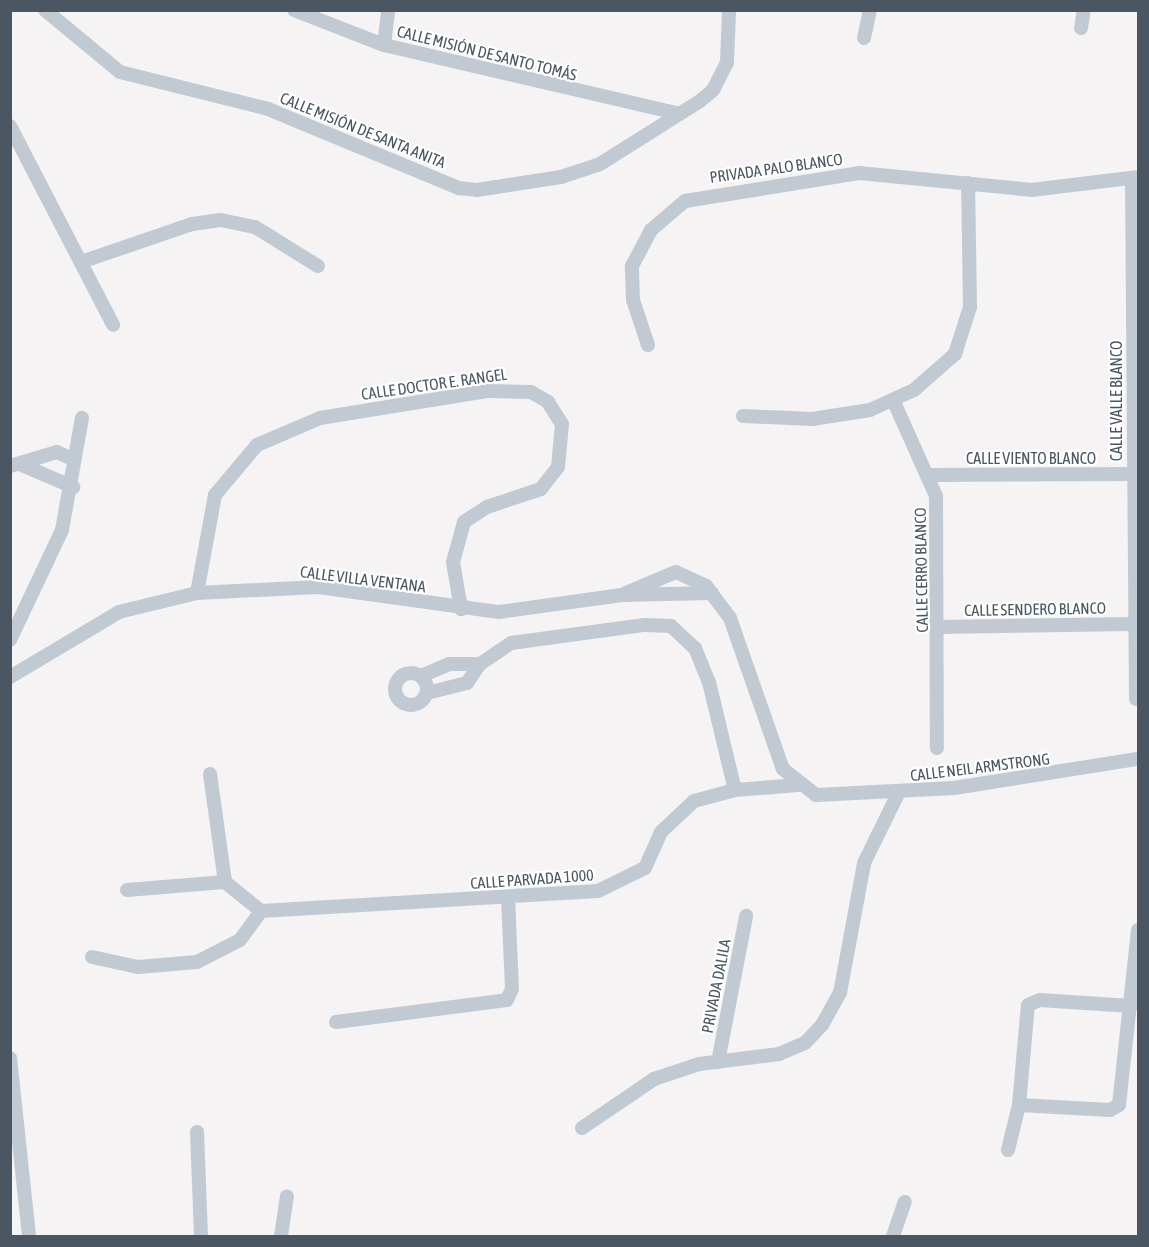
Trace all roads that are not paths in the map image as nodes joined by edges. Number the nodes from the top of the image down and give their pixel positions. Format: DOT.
graph roads {
  1 [pos="45,10"];
  2 [pos="294,10"];
  3 [pos="388,10"];
  4 [pos="729,10"];
  5 [pos="870,10"];
  6 [pos="1084,10"];
  7 [pos="1081,28"];
  8 [pos="864,38"];
  9 [pos="384,45"];
  10 [pos="676,113"];
  11 [pos="10,126"];
  12 [pos="1135,177"];
  13 [pos="968,183"];
  14 [pos="81,262"];
  15 [pos="318,266"];
  16 [pos="112,325"];
  17 [pos="648,345"];
  18 [pos="1135,346"];
  19 [pos="894,402"];
  20 [pos="743,416"];
  21 [pos="82,418"];
  22 [pos="74,460"];
  23 [pos="16,466"];
  24 [pos="1132,474"];
  25 [pos="930,475"];
  26 [pos="73,487"];
  27 [pos="197,593"];
  28 [pos="712,593"];
  29 [pos="622,595"];
  30 [pos="461,609"];
  31 [pos="1132,624"];
  32 [pos="939,627"];
  33 [pos="10,640"];
  34 [pos="480,664"];
  35 [pos="421,676"];
  36 [pos="10,677"];
  37 [pos="427,693"];
  38 [pos="1136,699"];
  39 [pos="937,748"];
  40 [pos="1138,759"];
  41 [pos="210,774"];
  42 [pos="798,785"];
  43 [pos="735,790"];
  44 [pos="898,794"];
  45 [pos="825,797"];
  46 [pos="225,882"];
  47 [pos="127,890"];
  48 [pos="508,898"];
  49 [pos="261,911"];
  50 [pos="746,916"];
  51 [pos="1138,930"];
  52 [pos="92,957"];
  53 [pos="1131,1006"];
  54 [pos="336,1022"];
  55 [pos="10,1058"];
  56 [pos="718,1062"];
  57 [pos="1019,1105"];
  58 [pos="582,1128"];
  59 [pos="197,1132"];
  60 [pos="13,1137"];
  61 [pos="1008,1150"];
  62 [pos="287,1196"];
  63 [pos="905,1202"];
  64 [pos="29,1236"];
  65 [pos="201,1236"];
  66 [pos="281,1236"];
  67 [pos="893,1236"];
  1 -- 10 [label="street, CALLE MISIÓN DE SANTA ANITA"];
  2 -- 9 [label="street, CALLE MISIÓN DE SANTO TOMÁS"];
  3 -- 9 [label="street"];
  4 -- 10 [label="street, CALLE MISIÓN DE SANTA ANITA"];
  5 -- 8 [label="street"];
  6 -- 7 [label="street"];
  9 -- 10 [label="street, CALLE MISIÓN DE SANTO TOMÁS"];
  11 -- 14 [label="street"];
  12 -- 13 [label="street, PRIVADA PALO BLANCO"];
  12 -- 18 [label="street, CALLE VALLE BLANCO"];
  13 -- 17 [label="street, PRIVADA PALO BLANCO"];
  13 -- 19 [label="street"];
  14 -- 15 [label="street"];
  14 -- 16 [label="street"];
  18 -- 24 [label="street, CALLE VALLE BLANCO"];
  19 -- 20 [label="street"];
  19 -- 25 [label="street, CALLE CERRO BLANCO"];
  21 -- 22 [label="street"];
  22 -- 23 [label="street"];
  22 -- 26 [label="street"];
  23 -- 26 [label="street"];
  24 -- 25 [label="street, CALLE VIENTO BLANCO"];
  24 -- 31 [label="street, CALLE VALLE BLANCO"];
  25 -- 32 [label="street, CALLE CERRO BLANCO"];
  26 -- 33 [label="street"];
  27 -- 30 [label="street, CALLE VILLA VENTANA"];
  27 -- 30 [label="street, CALLE DOCTOR E. RANGEL"];
  27 -- 36 [label="street, CALLE VILLA VENTANA"];
  28 -- 29 [label="street, CALLE VILLA VENTANA"];
  28 -- 29 [label="street, CALLE VILLA VENTANA"];
  28 -- 42 [label="street, CALLE VILLA VENTANA"];
  29 -- 30 [label="street, CALLE VILLA VENTANA"];
  31 -- 32 [label="street, CALLE SENDERO BLANCO"];
  31 -- 38 [label="street, CALLE VALLE BLANCO"];
  32 -- 39 [label="street, CALLE CERRO BLANCO"];
  34 -- 35 [label="street"];
  34 -- 37 [label="street"];
  34 -- 43 [label="street"];
  35 -- 37 [label="street"];
  35 -- 37 [label="street"];
  40 -- 44 [label="street, CALLE NEIL ARMSTRONG"];
  41 -- 46 [label="street"];
  42 -- 43 [label="street, CALLE PARVADA 1000"];
  42 -- 45 [label="street, CALLE VILLA VENTANA"];
  43 -- 48 [label="street, CALLE PARVADA 1000"];
  44 -- 45 [label="street, CALLE NEIL ARMSTRONG"];
  44 -- 56 [label="street"];
  46 -- 47 [label="street"];
  46 -- 49 [label="street"];
  48 -- 49 [label="street, CALLE PARVADA 1000"];
  48 -- 54 [label="street"];
  49 -- 52 [label="street"];
  50 -- 56 [label="street, PRIVADA DALILA"];
  51 -- 53 [label="street"];
  53 -- 57 [label="street"];
  53 -- 57 [label="street"];
  55 -- 60 [label="street"];
  56 -- 58 [label="street"];
  57 -- 61 [label="street"];
  59 -- 65 [label="street"];
  60 -- 64 [label="street"];
  62 -- 66 [label="street"];
  63 -- 67 [label="street"];
}
